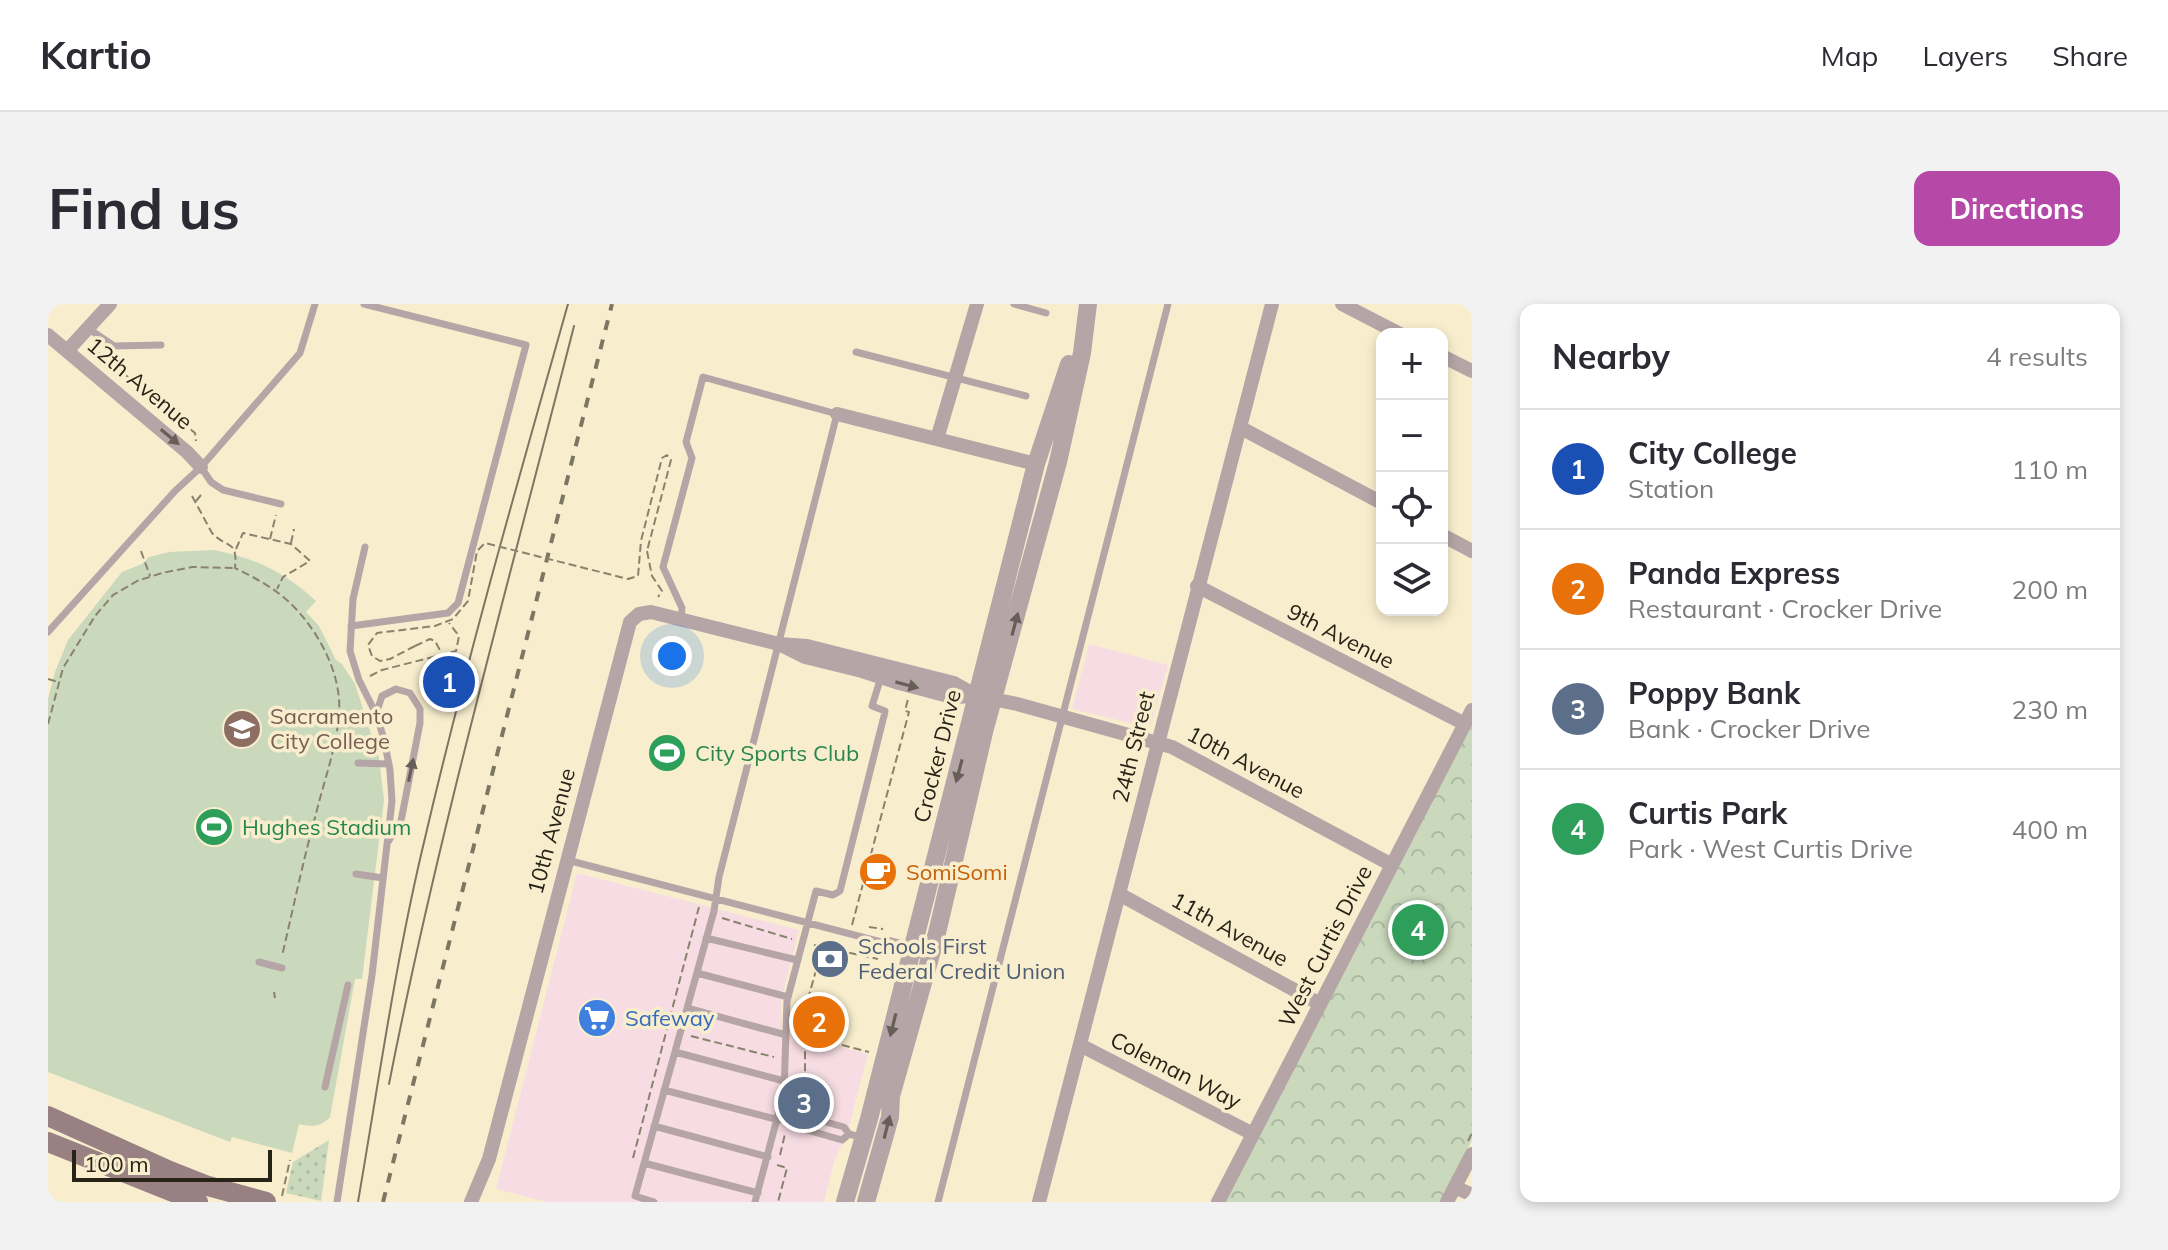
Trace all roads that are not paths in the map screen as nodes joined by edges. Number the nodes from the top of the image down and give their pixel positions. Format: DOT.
graph roads {
  1 [pos="110,304"];
  2 [pos="315,304"];
  3 [pos="364,304"];
  4 [pos="977,304"];
  5 [pos="1014,304"];
  6 [pos="1088,304"];
  7 [pos="1168,304"];
  8 [pos="1272,304"];
  9 [pos="1342,304"];
  10 [pos="1046,313"];
  11 [pos="1084,324"];
  12 [pos="88,328"];
  13 [pos="1388,328"];
  14 [pos="48,335"];
  15 [pos="161,345"];
  16 [pos="67,351"];
  17 [pos="856,352"];
  18 [pos="1448,359"];
  19 [pos="1472,371"];
  20 [pos="955,378"];
  21 [pos="1026,396"];
  22 [pos="837,414"];
  23 [pos="1241,428"];
  24 [pos="937,439"];
  25 [pos="1036,464"];
  26 [pos="201,467"];
  27 [pos="1376,500"];
  28 [pos="281,504"];
  29 [pos="1448,538"];
  30 [pos="365,547"];
  31 [pos="1472,551"];
  32 [pos="1197,586"];
  33 [pos="681,619"];
  34 [pos="351,626"];
  35 [pos="48,632"];
  36 [pos="779,644"];
  37 [pos="881,677"];
  38 [pos="986,698"];
  39 [pos="376,714"];
  40 [pos="1063,717"];
  41 [pos="1468,717"];
  42 [pos="1158,742"];
  43 [pos="358,763"];
  44 [pos="389,764"];
  45 [pos="387,844"];
  46 [pos="567,860"];
  47 [pos="1392,865"];
  48 [pos="356,874"];
  49 [pos="383,878"];
  50 [pos="1119,894"];
  51 [pos="715,898"];
  52 [pos="808,922"];
  53 [pos="706,938"];
  54 [pos="885,943"];
  55 [pos="921,952"];
  56 [pos="797,960"];
  57 [pos="259,962"];
  58 [pos="282,968"];
  59 [pos="697,973"];
  60 [pos="348,985"];
  61 [pos="788,997"];
  62 [pos="1320,1004"];
  63 [pos="687,1008"];
  64 [pos="786,1035"];
  65 [pos="1080,1045"];
  66 [pos="675,1052"];
  67 [pos="784,1081"];
  68 [pos="325,1087"];
  69 [pos="664,1090"];
  70 [pos="48,1116"];
  71 [pos="779,1118"];
  72 [pos="789,1119"];
  73 [pos="654,1126"];
  74 [pos="1253,1134"];
  75 [pos="856,1136"];
  76 [pos="48,1142"];
  77 [pos="1472,1154"];
  78 [pos="768,1157"];
  79 [pos="644,1163"];
  80 [pos="1455,1187"];
  81 [pos="758,1193"];
  82 [pos="1472,1195"];
  83 [pos="274,1199"];
  84 [pos="198,1202"];
  85 [pos="337,1202"];
  86 [pos="471,1202"];
  87 [pos="654,1202"];
  88 [pos="755,1202"];
  89 [pos="845,1202"];
  90 [pos="866,1202"];
  91 [pos="938,1202"];
  92 [pos="1039,1202"];
  93 [pos="1218,1202"];
  94 [pos="1447,1202"];
  1 -- 12 [label="street"];
  2 -- 26 [label="lane"];
  3 -- 34 [label="lane"];
  4 -- 20 [label="street"];
  5 -- 10 [label="lane"];
  6 -- 11 [label="street, Crocker Drive"];
  7 -- 40 [label="lane"];
  8 -- 23 [label="street, 24th Street"];
  9 -- 13 [label="street"];
  11 -- 25 [label="street, Crocker Drive"];
  38 -- 11 [label="street, Crocker Drive, one-way"];
  12 -- 15 [label="lane"];
  12 -- 16 [label="street"];
  14 -- 16 [label="street, 12th Avenue"];
  16 -- 26 [label="street, 12th Avenue, one-way"];
  17 -- 20 [label="lane"];
  18 -- 19 [label="street"];
  20 -- 21 [label="lane"];
  20 -- 24 [label="street"];
  22 -- 24 [label="street"];
  22 -- 33 [label="lane"];
  22 -- 36 [label="lane"];
  23 -- 27 [label="street"];
  23 -- 32 [label="street, 24th Street"];
  24 -- 25 [label="street"];
  25 -- 38 [label="street, Crocker Drive"];
  26 -- 28 [label="lane"];
  26 -- 35 [label="lane"];
  29 -- 31 [label="street"];
  30 -- 34 [label="lane"];
  32 -- 41 [label="street, 9th Avenue"];
  32 -- 42 [label="street, 24th Street"];
  33 -- 36 [label="street, 10th Avenue"];
  33 -- 46 [label="street, 10th Avenue"];
  34 -- 39 [label="lane"];
  36 -- 37 [label="street, 10th Avenue"];
  36 -- 38 [label="street, 10th Avenue"];
  36 -- 51 [label="lane"];
  37 -- 38 [label="street, 10th Avenue, one-way"];
  37 -- 52 [label="lane"];
  38 -- 40 [label="street, 10th Avenue"];
  38 -- 55 [label="street, Crocker Drive"];
  39 -- 44 [label="lane"];
  45 -- 39 [label="lane, one-way"];
  40 -- 42 [label="street, 10th Avenue"];
  40 -- 91 [label="lane"];
  41 -- 47 [label="street, West Curtis Drive"];
  42 -- 47 [label="street, 10th Avenue"];
  42 -- 50 [label="street, 24th Street"];
  43 -- 44 [label="lane"];
  44 -- 45 [label="lane"];
  45 -- 49 [label="lane"];
  46 -- 51 [label="lane"];
  46 -- 86 [label="street, 10th Avenue"];
  47 -- 62 [label="street, West Curtis Drive"];
  48 -- 49 [label="lane"];
  49 -- 85 [label="lane"];
  50 -- 62 [label="street, 11th Avenue"];
  50 -- 65 [label="street, 24th Street"];
  51 -- 52 [label="lane"];
  51 -- 53 [label="lane"];
  52 -- 54 [label="lane"];
  52 -- 56 [label="lane"];
  53 -- 56 [label="lane"];
  53 -- 59 [label="lane"];
  54 -- 55 [label="street"];
  55 -- 75 [label="street, Crocker Drive, one-way"];
  90 -- 55 [label="street, Crocker Drive, one-way"];
  56 -- 61 [label="lane"];
  57 -- 58 [label="lane"];
  59 -- 61 [label="lane"];
  59 -- 63 [label="lane"];
  60 -- 68 [label="lane"];
  61 -- 64 [label="lane"];
  62 -- 74 [label="street, West Curtis Drive"];
  63 -- 64 [label="lane"];
  63 -- 66 [label="lane"];
  64 -- 67 [label="lane"];
  65 -- 74 [label="street, Coleman Way"];
  65 -- 92 [label="street, 24th Street"];
  66 -- 67 [label="lane"];
  66 -- 69 [label="lane"];
  67 -- 71 [label="lane"];
  69 -- 71 [label="lane"];
  69 -- 73 [label="lane"];
  70 -- 83 [label="main road"];
  71 -- 72 [label="lane"];
  71 -- 78 [label="lane"];
  72 -- 75 [label="lane"];
  72 -- 75 [label="lane"];
  73 -- 78 [label="lane"];
  73 -- 79 [label="lane"];
  74 -- 93 [label="street, West Curtis Drive"];
  75 -- 89 [label="street, Crocker Drive"];
  76 -- 84 [label="main road"];
  77 -- 80 [label="street"];
  78 -- 81 [label="lane"];
  79 -- 81 [label="lane"];
  79 -- 87 [label="lane"];
  80 -- 82 [label="street"];
  80 -- 94 [label="street"];
  81 -- 88 [label="lane"];
}
